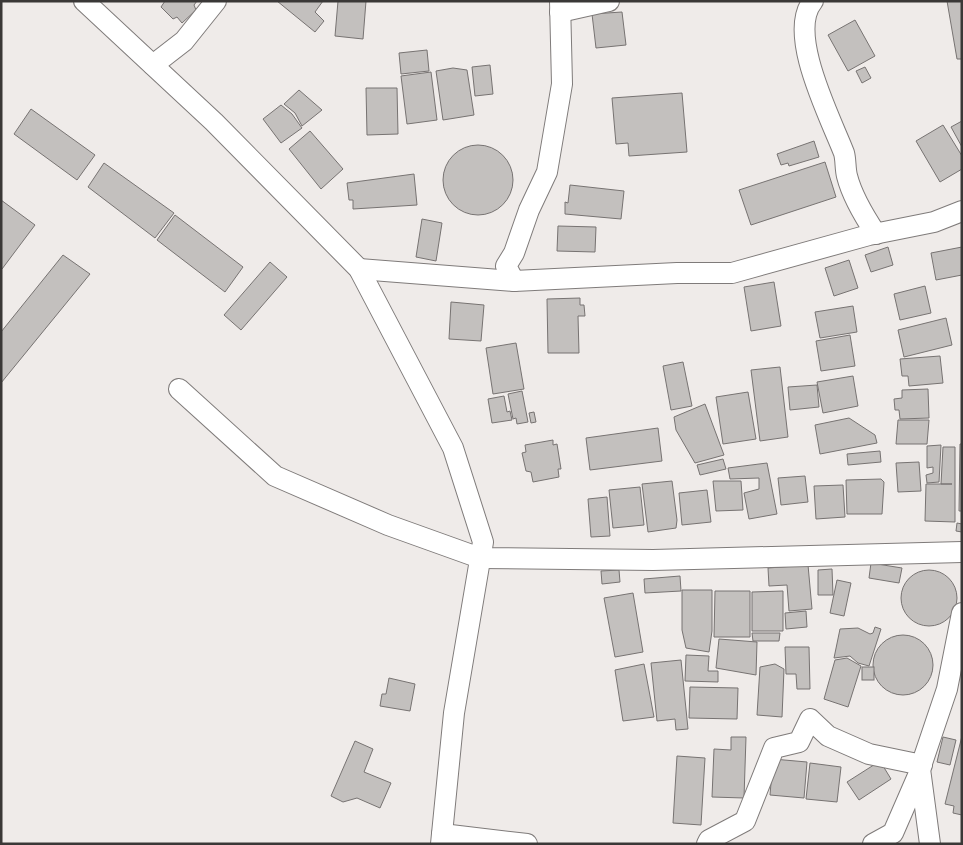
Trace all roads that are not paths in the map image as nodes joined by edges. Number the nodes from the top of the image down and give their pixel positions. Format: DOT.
graph roads {
  1 [pos="84,1"];
  2 [pos="216,1"];
  3 [pos="609,1"];
  4 [pos="813,1"];
  5 [pos="560,6"];
  6 [pos="153,65"];
  7 [pos="962,210"];
  8 [pos="876,234"];
  9 [pos="359,269"];
  10 [pos="514,281"];
  11 [pos="179,389"];
  12 [pos="962,552"];
  13 [pos="480,558"];
  14 [pos="962,613"];
  15 [pos="921,767"];
  16 [pos="442,839"];
  17 [pos="527,844"];
  18 [pos="707,844"];
  19 [pos="873,844"];
  20 [pos="930,844"];
  1 -- 6 [label="street"];
  2 -- 6 [label="street"];
  3 -- 5 [label="street"];
  4 -- 8 [label="street"];
  5 -- 10 [label="street"];
  6 -- 9 [label="street"];
  7 -- 8 [label="street"];
  8 -- 10 [label="street"];
  9 -- 10 [label="street"];
  9 -- 13 [label="street"];
  11 -- 13 [label="street"];
  12 -- 13 [label="street"];
  13 -- 16 [label="street"];
  14 -- 15 [label="street"];
  15 -- 18 [label="street"];
  15 -- 19 [label="street"];
  15 -- 20 [label="street"];
  16 -- 17 [label="street"];
}
